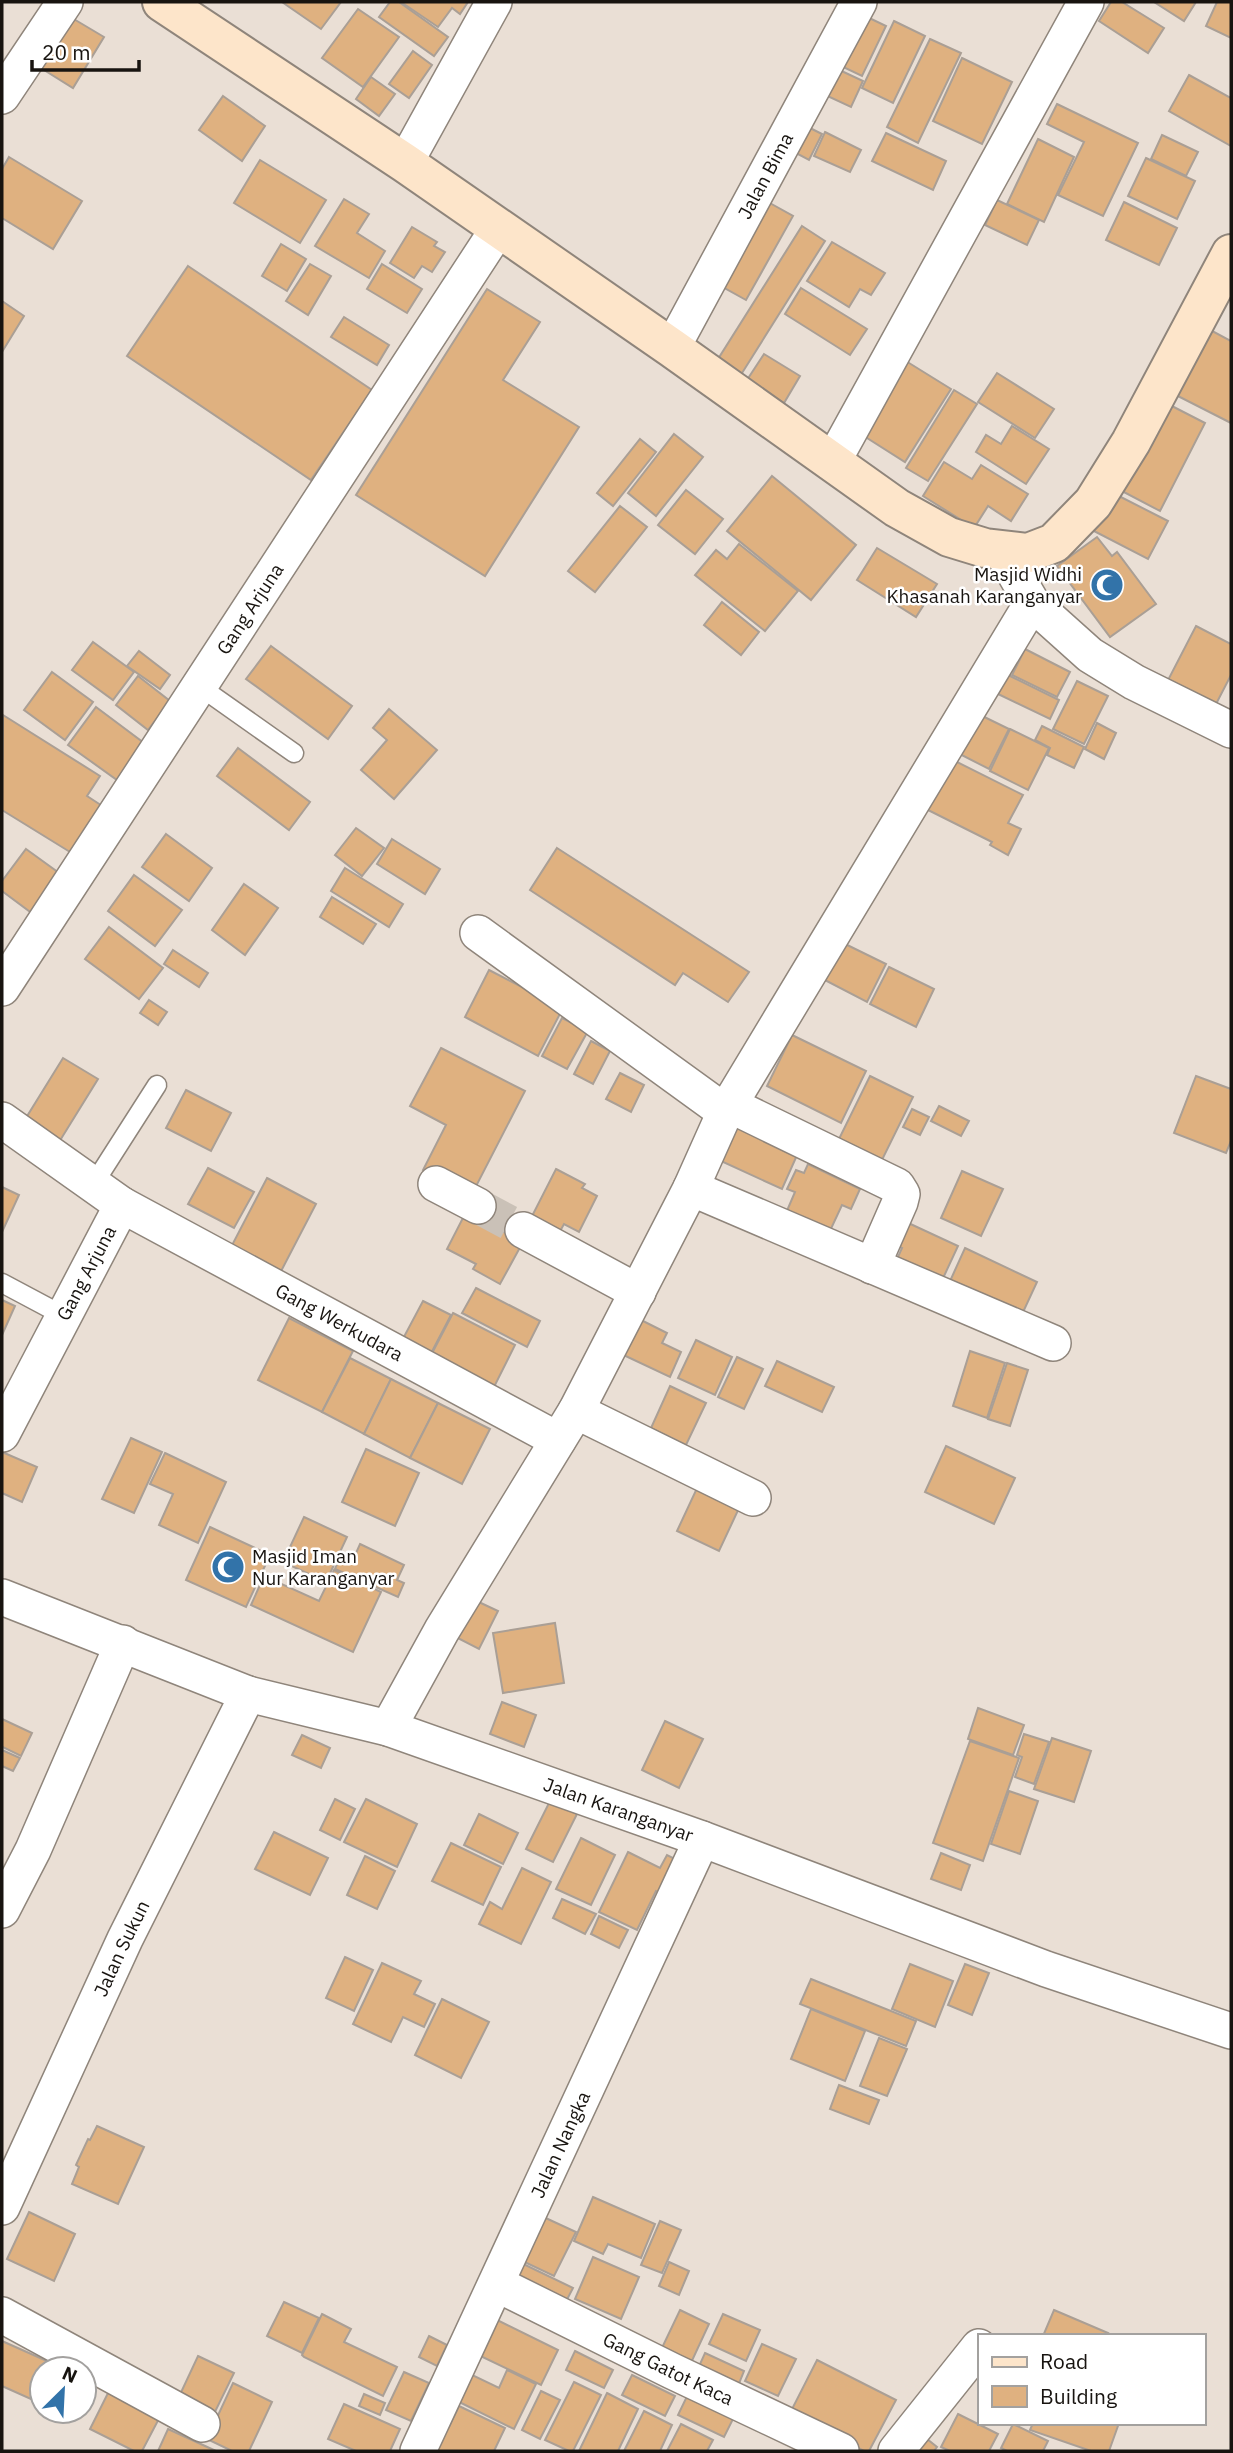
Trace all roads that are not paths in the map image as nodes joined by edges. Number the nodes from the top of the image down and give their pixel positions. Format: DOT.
graph roads {
  1 [pos="65,2"];
  2 [pos="162,2"];
  3 [pos="494,2"];
  4 [pos="859,2"];
  5 [pos="1086,2"];
  6 [pos="2,96"];
  7 [pos="405,163"];
  8 [pos="498,229"];
  9 [pos="1231,254"];
  10 [pos="672,348"];
  11 [pos="832,463"];
  12 [pos="1001,551"];
  13 [pos="1032,603"];
  14 [pos="199,686"];
  15 [pos="1231,730"];
  16 [pos="294,754"];
  17 [pos="478,933"];
  18 [pos="2,988"];
  19 [pos="157,1085"];
  20 [pos="727,1108"];
  21 [pos="2,1120"];
  22 [pos="436,1184"];
  23 [pos="93,1185"];
  24 [pos="691,1188"];
  25 [pos="122,1205"];
  26 [pos="478,1206"];
  27 [pos="523,1230"];
  28 [pos="873,1266"];
  29 [pos="2,1283"];
  30 [pos="638,1292"];
  31 [pos="64,1316"];
  32 [pos="1052,1343"];
  33 [pos="567,1425"];
  34 [pos="2,1434"];
  35 [pos="753,1498"];
  36 [pos="2,1597"];
  37 [pos="123,1643"];
  38 [pos="248,1694"];
  39 [pos="388,1728"];
  40 [pos="702,1839"];
  41 [pos="2,1910"];
  42 [pos="1231,2031"];
  43 [pos="2,2207"];
  44 [pos="497,2284"];
  45 [pos="2,2315"];
  46 [pos="978,2348"];
  47 [pos="202,2424"];
  48 [pos="418,2451"];
  49 [pos="841,2451"];
  50 [pos="896,2451"];
  1 -- 6 [label="street"];
  2 -- 7 [label="main road"];
  3 -- 7 [label="street"];
  4 -- 10 [label="street, Jalan Bima"];
  5 -- 11 [label="street"];
  7 -- 8 [label="main road"];
  8 -- 10 [label="main road"];
  8 -- 14 [label="street, Gang Arjuna"];
  9 -- 12 [label="main road"];
  10 -- 11 [label="main road"];
  11 -- 12 [label="main road"];
  12 -- 13 [label="street"];
  13 -- 15 [label="street"];
  13 -- 20 [label="street"];
  14 -- 16 [label="lane"];
  14 -- 18 [label="street, Gang Arjuna"];
  17 -- 20 [label="street"];
  19 -- 23 [label="lane"];
  20 -- 24 [label="street"];
  20 -- 28 [label="street"];
  21 -- 23 [label="street, Gang Arjuna"];
  22 -- 26 [label="street"];
  23 -- 25 [label="street, Gang Arjuna"];
  24 -- 28 [label="street"];
  24 -- 30 [label="street"];
  25 -- 31 [label="street, Gang Arjuna"];
  25 -- 33 [label="street, Gang Werkudara"];
  27 -- 30 [label="street"];
  28 -- 32 [label="street"];
  29 -- 31 [label="lane"];
  30 -- 33 [label="street"];
  31 -- 34 [label="street, Gang Arjuna"];
  33 -- 35 [label="street, Gang Werkudara"];
  33 -- 39 [label="street"];
  36 -- 37 [label="street, Jalan Karanganyar"];
  37 -- 38 [label="street, Jalan Karanganyar"];
  37 -- 41 [label="street"];
  38 -- 39 [label="street, Jalan Karanganyar"];
  38 -- 43 [label="street, Jalan Sukun"];
  39 -- 40 [label="street, Jalan Karanganyar"];
  40 -- 42 [label="street, Jalan Karanganyar"];
  40 -- 44 [label="street, Jalan Nangka"];
  44 -- 48 [label="street, Jalan Nangka"];
  44 -- 49 [label="street, Gang Gatot Kaca"];
  45 -- 47 [label="street"];
  46 -- 50 [label="street"];
}
